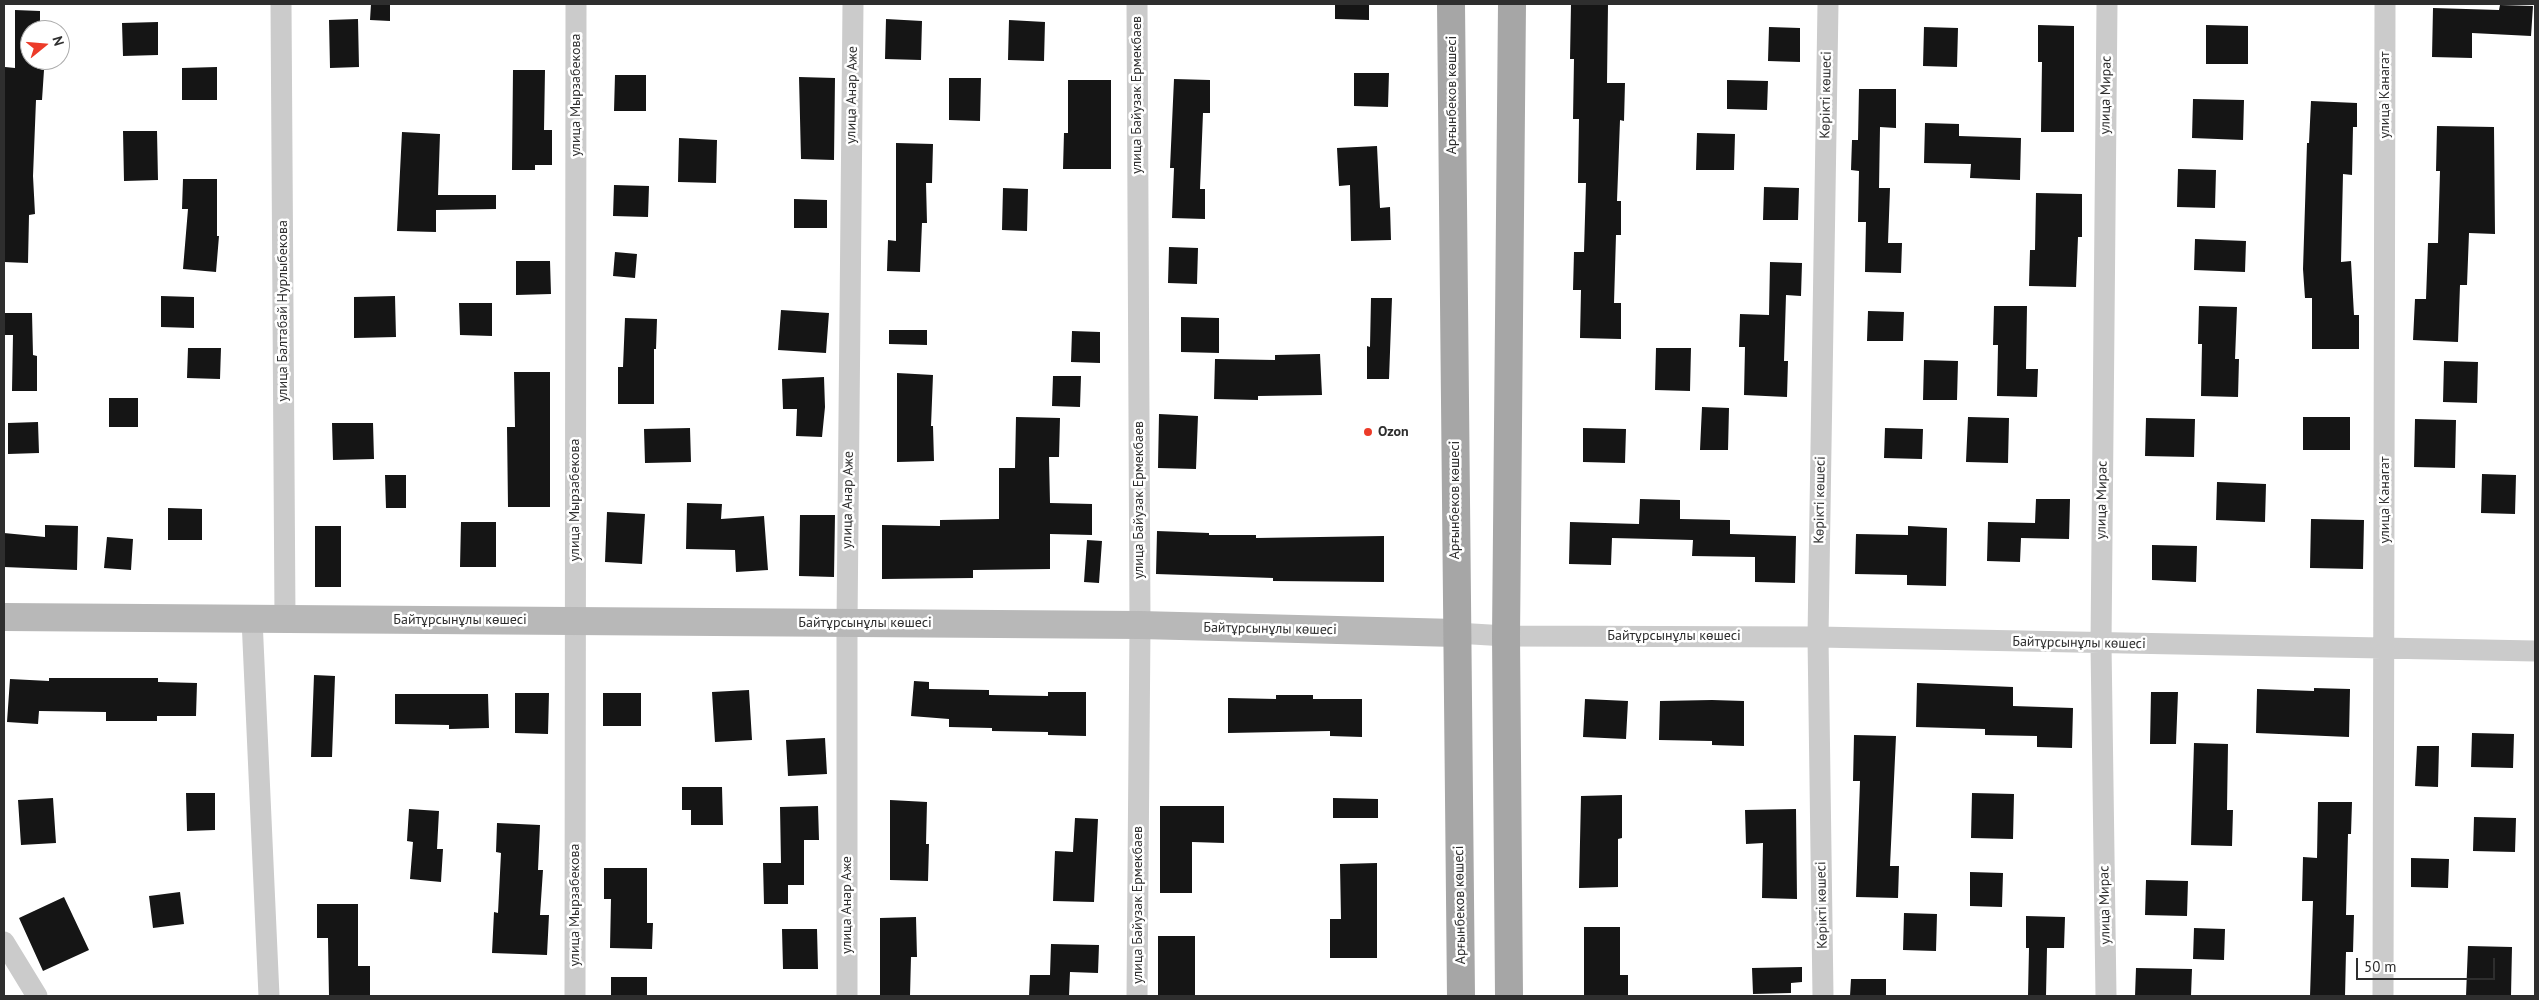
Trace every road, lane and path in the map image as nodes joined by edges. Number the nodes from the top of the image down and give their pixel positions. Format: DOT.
graph roads {
  1 [pos="281,4"];
  2 [pos="576,4"];
  3 [pos="853,4"];
  4 [pos="1137,4"];
  5 [pos="1451,4"];
  6 [pos="1512,4"];
  7 [pos="1828,4"];
  8 [pos="2107,4"];
  9 [pos="2385,4"];
  10 [pos="4,617"];
  11 [pos="252,618"];
  12 [pos="285,619"];
  13 [pos="575,621"];
  14 [pos="847,623"];
  15 [pos="1140,625"];
  16 [pos="1456,633"];
  17 [pos="1506,636"];
  18 [pos="1818,636"];
  19 [pos="2101,644"];
  20 [pos="2385,649"];
  21 [pos="2535,651"];
  22 [pos="4,942"];
  23 [pos="37,996"];
  24 [pos="269,996"];
  25 [pos="574,996"];
  26 [pos="847,996"];
  27 [pos="1137,996"];
  28 [pos="1461,996"];
  29 [pos="1510,996"];
  30 [pos="1824,996"];
  31 [pos="2106,996"];
  32 [pos="2383,996"];
  1 -- 12 [label="street, улица Балтабай Нурлыбекова"];
  2 -- 13 [label="street, улица Мырзабекова"];
  3 -- 14 [label="street, улица Анар Аже"];
  4 -- 15 [label="street, улица Байузак Ермекбаев"];
  5 -- 16 [label="main road, Арғынбеков көшесі"];
  6 -- 17 [label="main road"];
  7 -- 18 [label="street, Көрікті көшесі"];
  8 -- 19 [label="street, улица Мирас"];
  9 -- 20 [label="street, улица Канагат"];
  10 -- 11 [label="main road, Байтұрсынұлы көшесі"];
  11 -- 12 [label="main road, Байтұрсынұлы көшесі"];
  11 -- 24 [label="street"];
  12 -- 13 [label="main road, Байтұрсынұлы көшесі"];
  13 -- 14 [label="main road, Байтұрсынұлы көшесі"];
  13 -- 25 [label="street, улица Мырзабекова"];
  14 -- 15 [label="main road, Байтұрсынұлы көшесі"];
  14 -- 26 [label="street, улица Анар Аже"];
  15 -- 16 [label="main road, Байтұрсынұлы көшесі"];
  15 -- 27 [label="street, улица Байузак Ермекбаев"];
  16 -- 17 [label="street, Байтұрсынұлы көшесі"];
  16 -- 28 [label="main road, Арғынбеков көшесі"];
  17 -- 18 [label="street, Байтұрсынұлы көшесі"];
  17 -- 29 [label="main road"];
  18 -- 19 [label="street, Байтұрсынұлы көшесі"];
  18 -- 30 [label="street, Көрікті көшесі"];
  19 -- 20 [label="street, Байтұрсынұлы көшесі"];
  19 -- 31 [label="street, улица Мирас"];
  20 -- 21 [label="street, Байтұрсынұлы көшесі"];
  20 -- 32 [label="street, улица Канагат"];
  22 -- 23 [label="street"];
}
